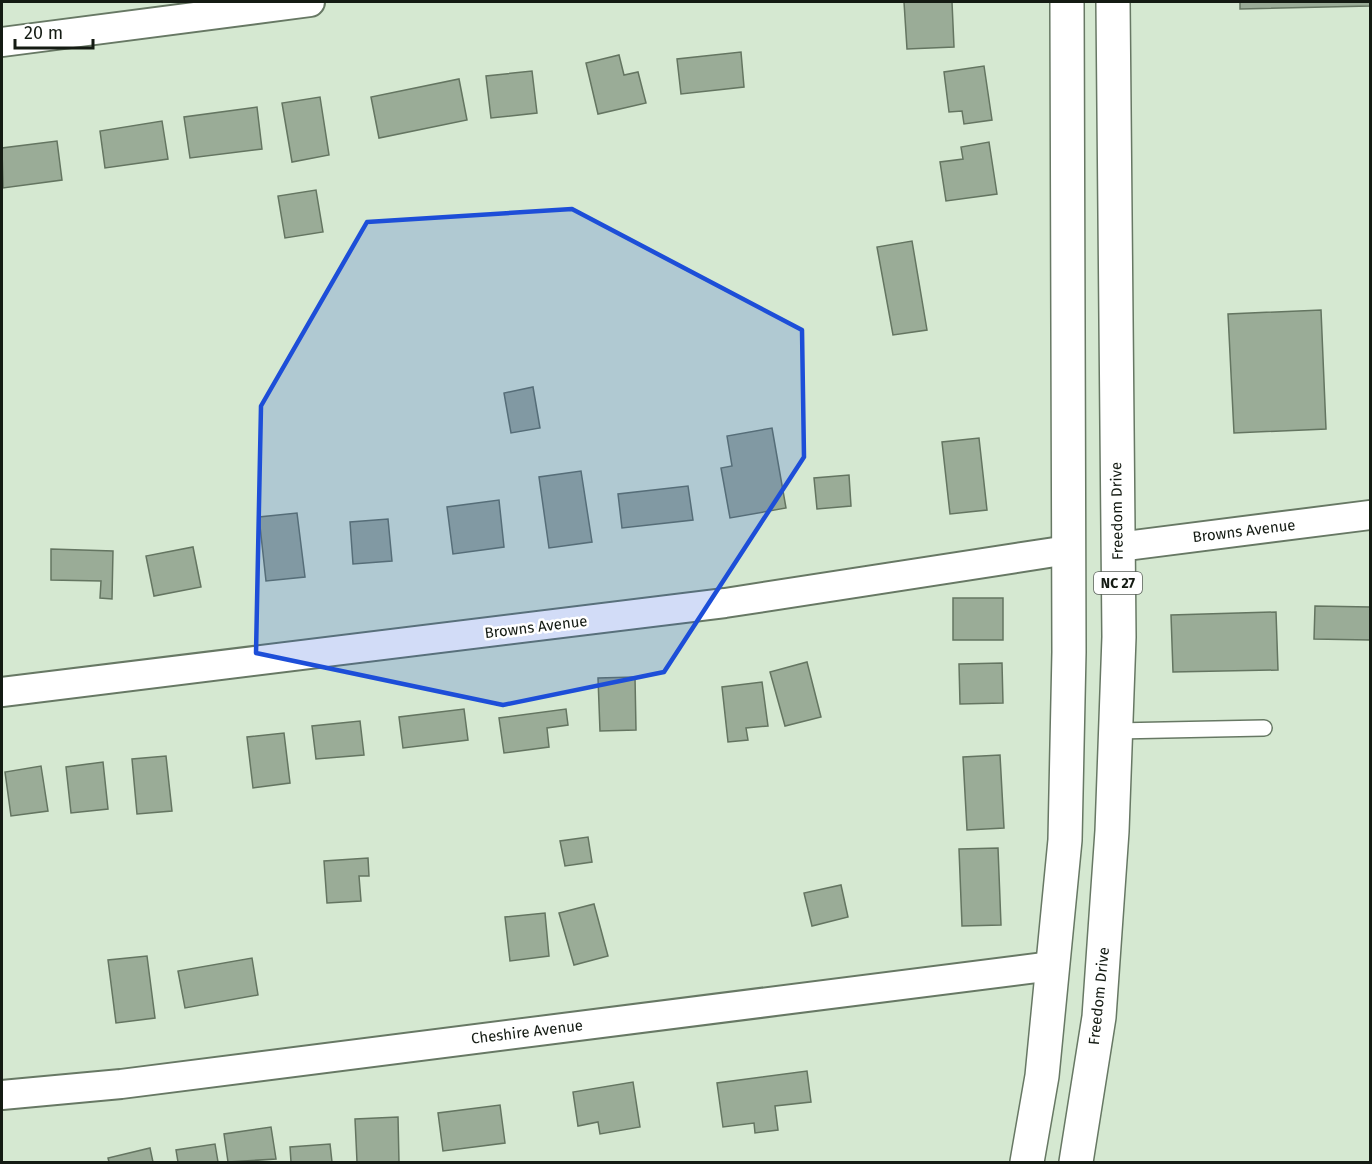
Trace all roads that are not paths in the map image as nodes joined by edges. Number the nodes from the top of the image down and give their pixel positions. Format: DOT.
graph roads {
  1 [pos="310,2"];
  2 [pos="1067,2"];
  3 [pos="1097,2"];
  4 [pos="1113,2"];
  5 [pos="2,42"];
  6 [pos="1115,327"];
  7 [pos="1371,515"];
  8 [pos="1118,547"];
  9 [pos="1068,550"];
  10 [pos="2,692"];
  11 [pos="1264,728"];
  12 [pos="1116,732"];
  13 [pos="1052,966"];
  14 [pos="2,1095"];
  15 [pos="1027,1162"];
  16 [pos="1076,1162"];
  1 -- 5 [label="street"];
  2 -- 9 [label="main road"];
  3 -- 6 [label="main road"];
  4 -- 6 [label="main road, Freedom Drive / NC 27"];
  6 -- 8 [label="main road, Freedom Drive / NC 27"];
  7 -- 8 [label="street, Browns Avenue"];
  8 -- 12 [label="main road, Freedom Drive / NC 27"];
  9 -- 10 [label="street, Browns Avenue"];
  9 -- 13 [label="main road"];
  11 -- 12 [label="lane"];
  12 -- 16 [label="main road, Freedom Drive / NC 27"];
  13 -- 14 [label="street, Cheshire Avenue"];
  13 -- 15 [label="main road"];
}
